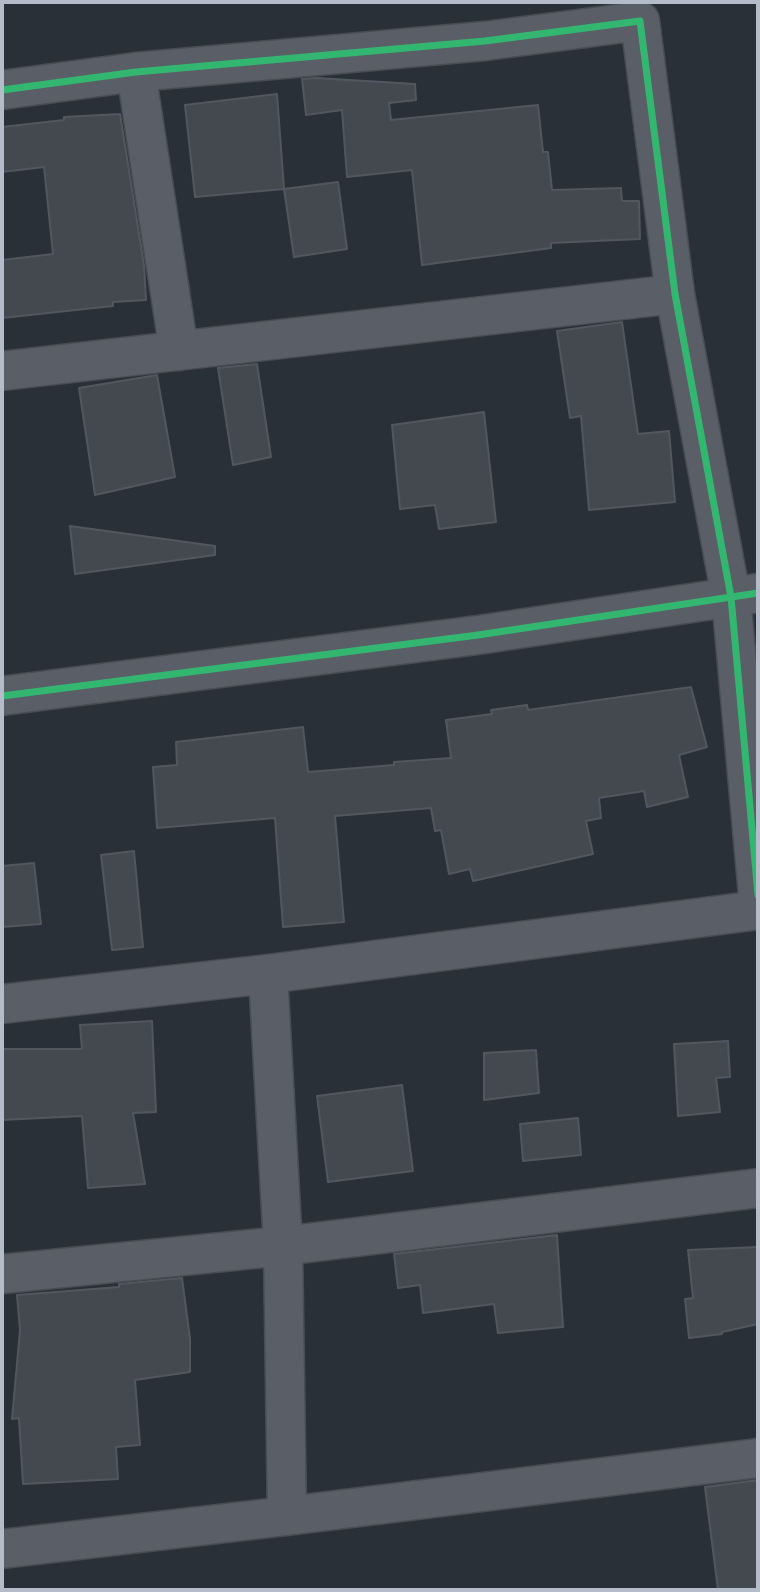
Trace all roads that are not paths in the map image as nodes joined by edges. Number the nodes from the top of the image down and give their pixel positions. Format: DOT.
graph roads {
  1 [pos="640,11"];
  2 [pos="136,72"];
  3 [pos="2,90"];
  4 [pos="675,294"];
  5 [pos="179,351"];
  6 [pos="2,371"];
  7 [pos="745,595"];
  8 [pos="2,696"];
  9 [pos="758,895"];
  10 [pos="758,910"];
  11 [pos="268,974"];
  12 [pos="2,1004"];
  13 [pos="758,1188"];
  14 [pos="283,1246"];
  15 [pos="2,1274"];
  16 [pos="758,1458"];
  17 [pos="288,1517"];
  18 [pos="2,1549"];
  1 -- 2 [label="street"];
  1 -- 4 [label="street"];
  2 -- 3 [label="street"];
  2 -- 5 [label="street"];
  4 -- 5 [label="street"];
  4 -- 7 [label="street"];
  5 -- 6 [label="street"];
  7 -- 8 [label="street"];
  7 -- 9 [label="street"];
  10 -- 11 [label="street"];
  11 -- 12 [label="street"];
  11 -- 14 [label="street"];
  13 -- 14 [label="street"];
  14 -- 15 [label="street"];
  14 -- 17 [label="street"];
  16 -- 17 [label="street"];
  17 -- 18 [label="street"];
}
